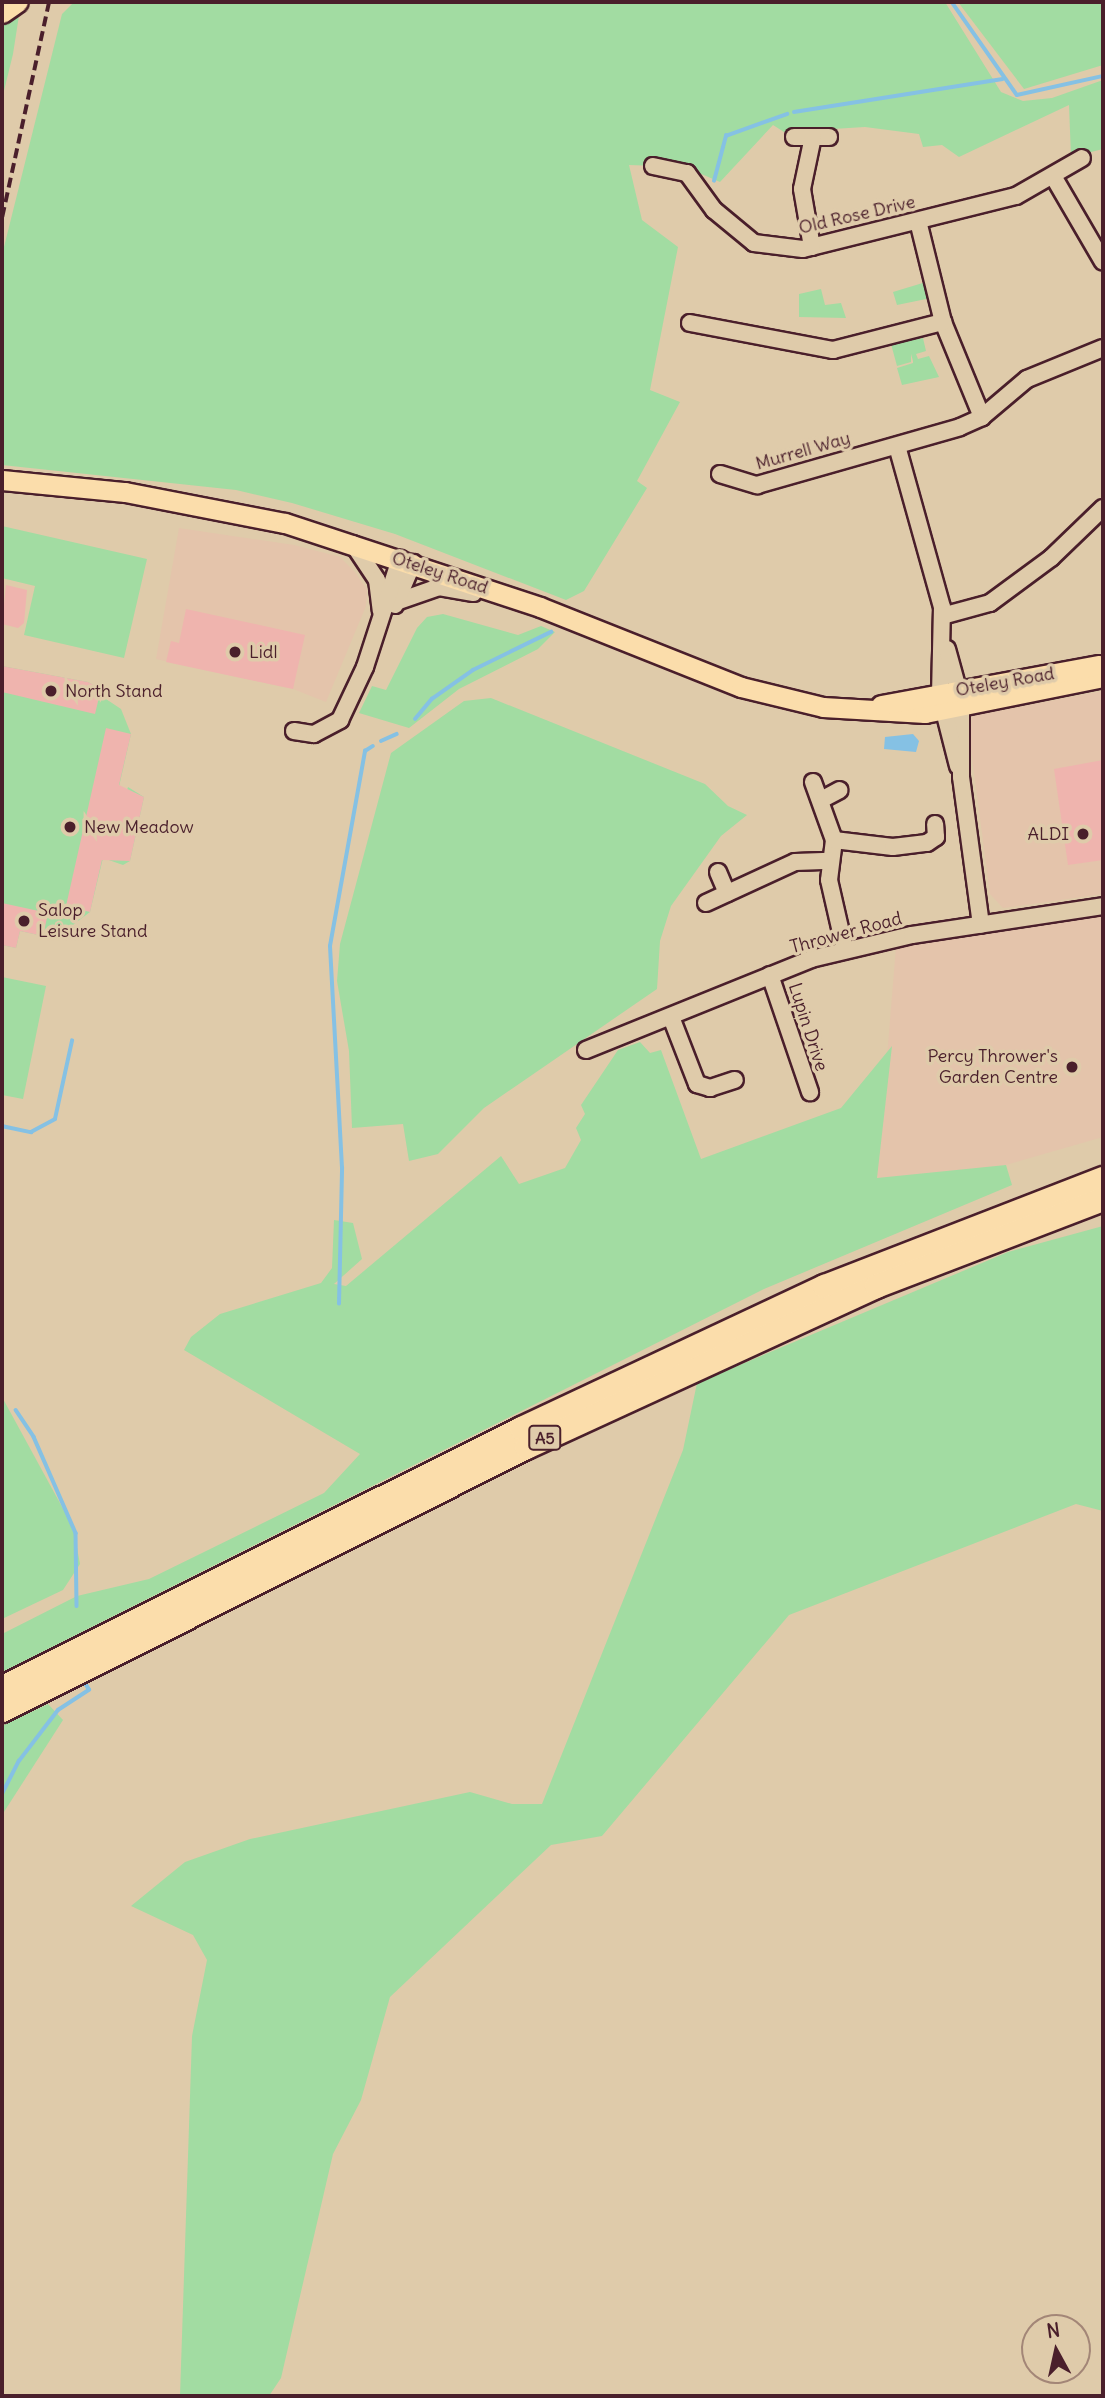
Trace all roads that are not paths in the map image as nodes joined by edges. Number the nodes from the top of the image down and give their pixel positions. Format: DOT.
graph roads {
  1 [pos="18,2"];
  2 [pos="2,13"];
  3 [pos="794,136"];
  4 [pos="1082,158"];
  5 [pos="653,166"];
  6 [pos="1052,176"];
  7 [pos="727,198"];
  8 [pos="714,210"];
  9 [pos="918,221"];
  10 [pos="812,247"];
  11 [pos="1103,262"];
  12 [pos="713,309"];
  13 [pos="943,322"];
  14 [pos="690,323"];
  15 [pos="709,327"];
  16 [pos="1103,348"];
  17 [pos="982,417"];
  18 [pos="897,446"];
  19 [pos="742,466"];
  20 [pos="720,474"];
  21 [pos="2,480"];
  22 [pos="736,482"];
  23 [pos="1103,508"];
  24 [pos="353,544"];
  25 [pos="406,561"];
  26 [pos="399,601"];
  27 [pos="540,607"];
  28 [pos="942,619"];
  29 [pos="382,620"];
  30 [pos="1103,664"];
  31 [pos="1103,677"];
  32 [pos="951,701"];
  33 [pos="294,732"];
  34 [pos="813,782"];
  35 [pos="840,790"];
  36 [pos="821,800"];
  37 [pos="939,835"];
  38 [pos="834,841"];
  39 [pos="830,861"];
  40 [pos="718,872"];
  41 [pos="727,893"];
  42 [pos="706,903"];
  43 [pos="1103,905"];
  44 [pos="981,925"];
  45 [pos="845,950"];
  46 [pos="770,975"];
  47 [pos="671,1017"];
  48 [pos="586,1050"];
  49 [pos="735,1080"];
  50 [pos="810,1092"];
  51 [pos="1103,1178"];
  52 [pos="1103,1199"];
  53 [pos="2,1686"];
  54 [pos="2,1710"];
  1 -- 2 [label="main road"];
  3 -- 10 [label="street"];
  4 -- 6 [label="street, Old Rose Drive"];
  5 -- 8 [label="street, Old Rose Drive"];
  6 -- 9 [label="street, Old Rose Drive"];
  6 -- 11 [label="street"];
  7 -- 8 [label="street"];
  8 -- 10 [label="street, Old Rose Drive"];
  9 -- 10 [label="street, Old Rose Drive"];
  9 -- 13 [label="street"];
  12 -- 15 [label="street"];
  13 -- 15 [label="street"];
  13 -- 17 [label="street"];
  14 -- 15 [label="street"];
  16 -- 17 [label="street, Murrell Way"];
  17 -- 18 [label="street, Murrell Way"];
  18 -- 22 [label="street, Murrell Way"];
  18 -- 28 [label="street"];
  19 -- 22 [label="street"];
  20 -- 22 [label="street, Murrell Way"];
  21 -- 24 [label="main road, Oteley Road"];
  23 -- 28 [label="street"];
  24 -- 25 [label="main road, Oteley Road"];
  24 -- 29 [label="street"];
  25 -- 26 [label="street"];
  25 -- 27 [label="main road, Oteley Road"];
  25 -- 29 [label="street"];
  26 -- 27 [label="street"];
  26 -- 29 [label="street"];
  27 -- 32 [label="main road, Oteley Road"];
  28 -- 32 [label="street"];
  29 -- 33 [label="street"];
  30 -- 32 [label="main road, Oteley Road"];
  31 -- 32 [label="main road, Oteley Road"];
  32 -- 44 [label="street"];
  34 -- 36 [label="street"];
  35 -- 36 [label="street"];
  36 -- 38 [label="street"];
  37 -- 38 [label="street"];
  38 -- 39 [label="street"];
  39 -- 41 [label="street"];
  39 -- 45 [label="street"];
  40 -- 41 [label="street"];
  41 -- 42 [label="street"];
  43 -- 44 [label="street, Thrower Road"];
  44 -- 45 [label="street, Thrower Road"];
  45 -- 46 [label="street, Thrower Road"];
  46 -- 47 [label="street, Thrower Road"];
  46 -- 50 [label="street, Lupin Drive"];
  47 -- 48 [label="street, Thrower Road"];
  47 -- 49 [label="street"];
  51 -- 53 [label="highway, A5"];
  52 -- 54 [label="highway, A5"];
}
